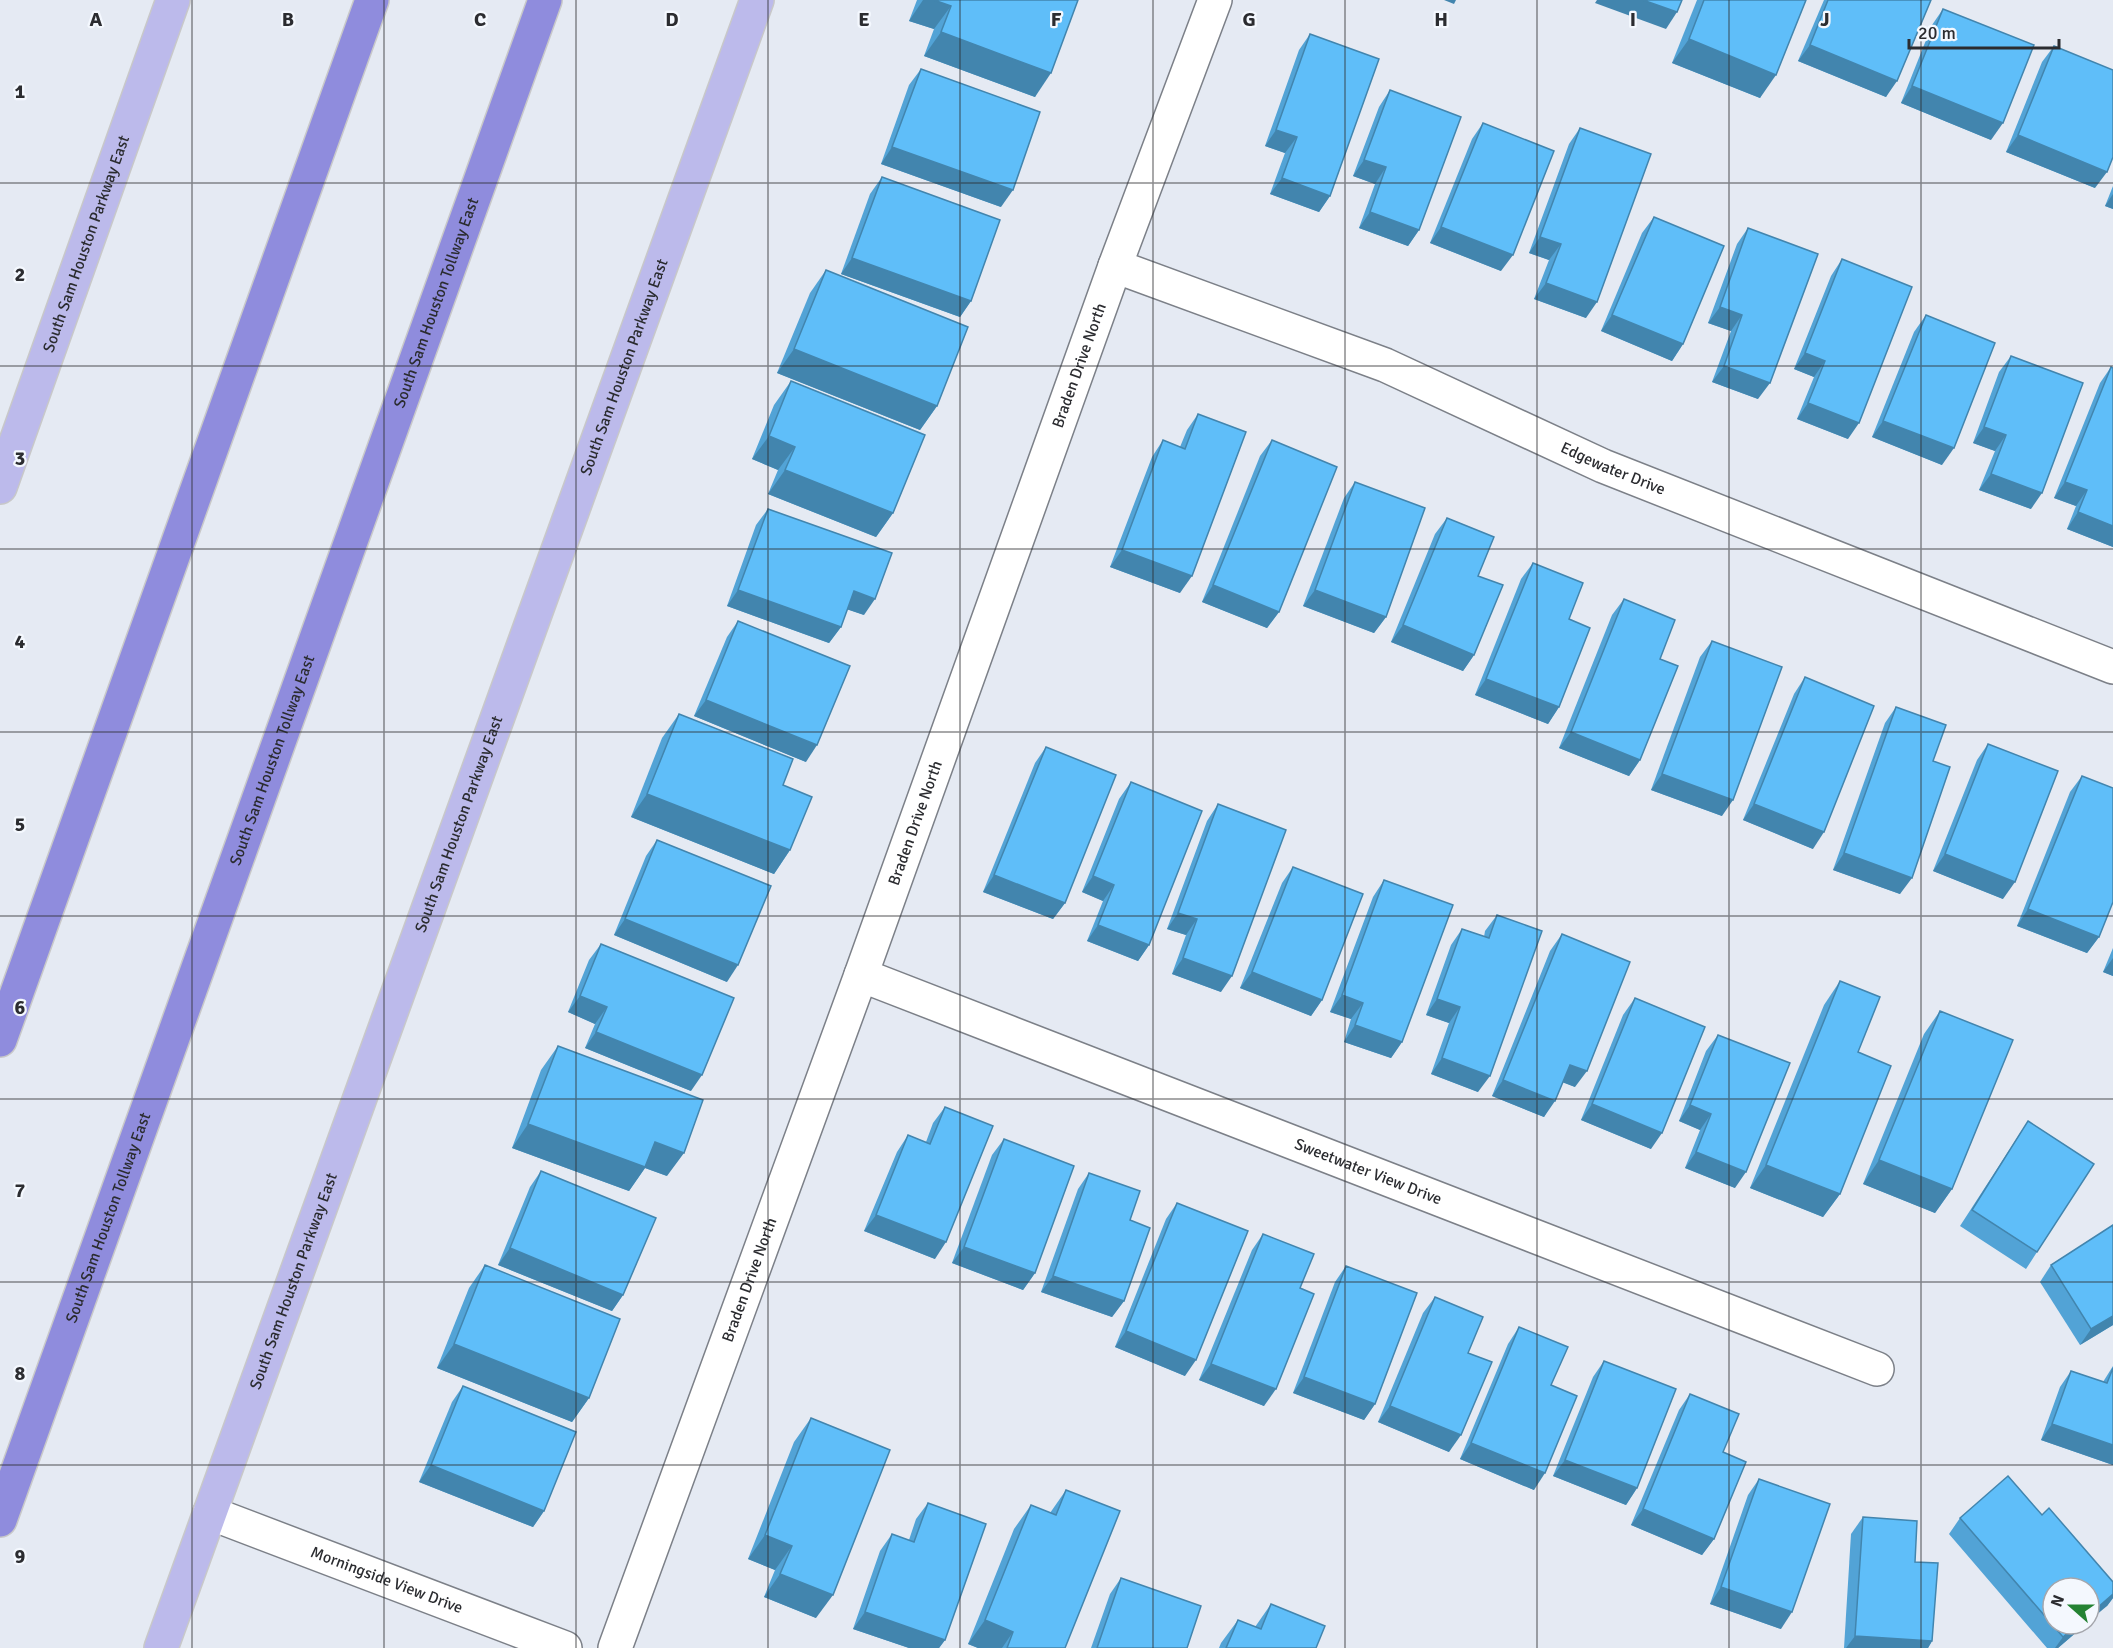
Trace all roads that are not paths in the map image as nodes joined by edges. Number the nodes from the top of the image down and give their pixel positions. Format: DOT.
graph roads {
  1 [pos="172,0"];
  2 [pos="372,0"];
  3 [pos="545,0"];
  4 [pos="757,0"];
  5 [pos="1215,0"];
  6 [pos="1115,266"];
  7 [pos="0,487"];
  8 [pos="2113,667"];
  9 [pos="861,975"];
  10 [pos="0,1040"];
  11 [pos="1877,1369"];
  12 [pos="210,1513"];
  13 [pos="0,1520"];
  14 [pos="161,1648"];
  15 [pos="565,1648"];
  16 [pos="615,1648"];
  1 -- 7 [label="main road, South Sam Houston Parkway East"];
  2 -- 10 [label="highway"];
  3 -- 13 [label="highway, South Sam Houston Tollway East"];
  4 -- 12 [label="main road, South Sam Houston Parkway East"];
  5 -- 6 [label="street, Braden Drive North"];
  6 -- 8 [label="street, Edgewater Drive"];
  6 -- 9 [label="street, Braden Drive North"];
  9 -- 11 [label="street, Sweetwater View Drive"];
  9 -- 16 [label="street, Braden Drive North"];
  12 -- 14 [label="main road, South Sam Houston Parkway East"];
  12 -- 15 [label="street, Morningside View Drive"];
}
